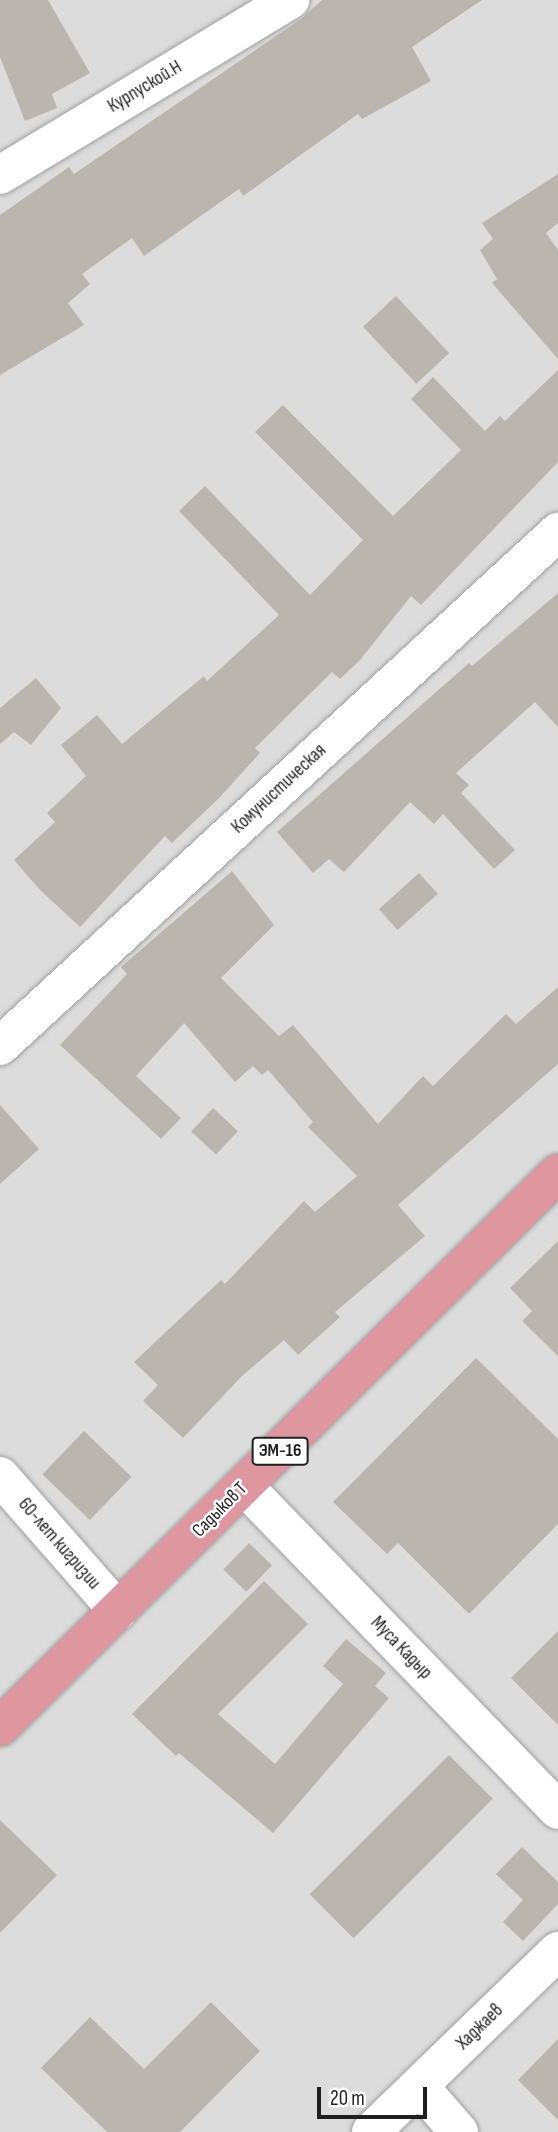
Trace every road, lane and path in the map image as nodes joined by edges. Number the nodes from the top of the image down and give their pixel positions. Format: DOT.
graph roads {
  1 [pos="290,0"];
  2 [pos="2,165"];
  3 [pos="558,532"];
  4 [pos="0,1046"];
  5 [pos="558,1173"];
  6 [pos="0,1476"];
  7 [pos="244,1486"];
  8 [pos="118,1611"];
  9 [pos="0,1727"];
  10 [pos="558,1810"];
  11 [pos="558,1951"];
  12 [pos="419,2086"];
  13 [pos="371,2132"];
  14 [pos="459,2132"];
  1 -- 2 [label="street, Курпуской.Н"];
  3 -- 4 [label="street, Комунистическая"];
  5 -- 7 [label="highway, Садыков Т / ЭМ-16"];
  6 -- 8 [label="street, 60-лет кигризии"];
  7 -- 8 [label="highway, Садыков Т / ЭМ-16"];
  7 -- 10 [label="street, Муса Кадыр"];
  8 -- 9 [label="highway, Садыков Т / ЭМ-16"];
  11 -- 12 [label="street, Хаджаев"];
  12 -- 13 [label="street, Хаджаев"];
  12 -- 14 [label="street"];
}
